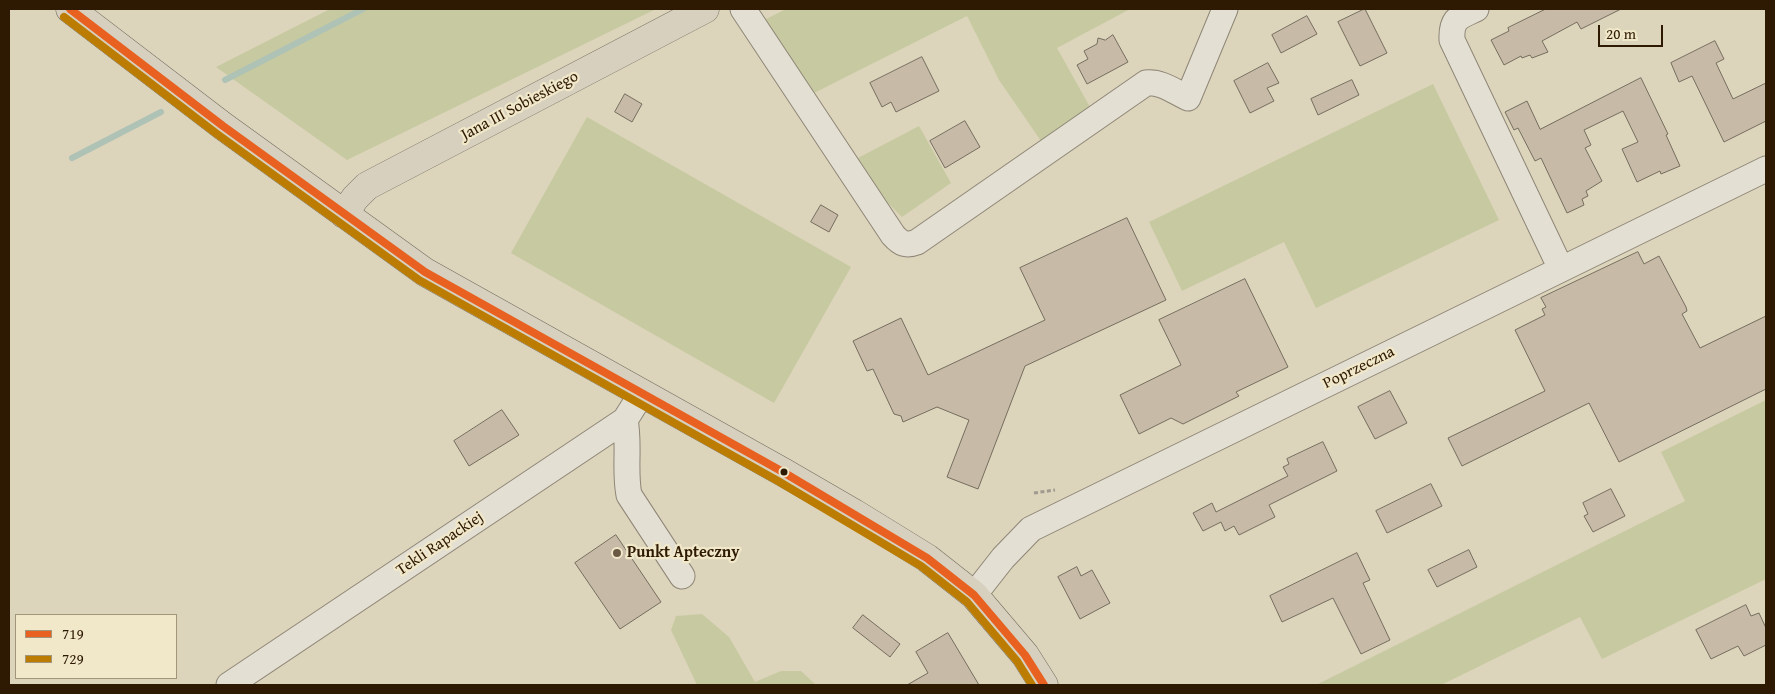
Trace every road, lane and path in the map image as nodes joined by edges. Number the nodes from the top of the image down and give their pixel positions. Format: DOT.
graph roads {
  1 [pos="70,9"];
  2 [pos="705,9"];
  3 [pos="743,9"];
  4 [pos="1225,9"];
  5 [pos="1476,9"];
  6 [pos="1766,169"];
  7 [pos="344,214"];
  8 [pos="1561,269"];
  9 [pos="642,393"];
  10 [pos="625,420"];
  11 [pos="682,576"];
  12 [pos="974,595"];
  13 [pos="229,685"];
  14 [pos="1044,685"];
  1 -- 7 [label="main road"];
  2 -- 7 [label="main road, Jana III Sobieskiego"];
  3 -- 4 [label="street"];
  5 -- 8 [label="street"];
  6 -- 8 [label="street, Poprzeczna"];
  7 -- 9 [label="main road"];
  8 -- 12 [label="street, Poprzeczna"];
  9 -- 10 [label="street, Tekli Rapackiej"];
  9 -- 12 [label="main road"];
  10 -- 11 [label="street"];
  10 -- 13 [label="street, Tekli Rapackiej"];
  12 -- 14 [label="main road"];
}
